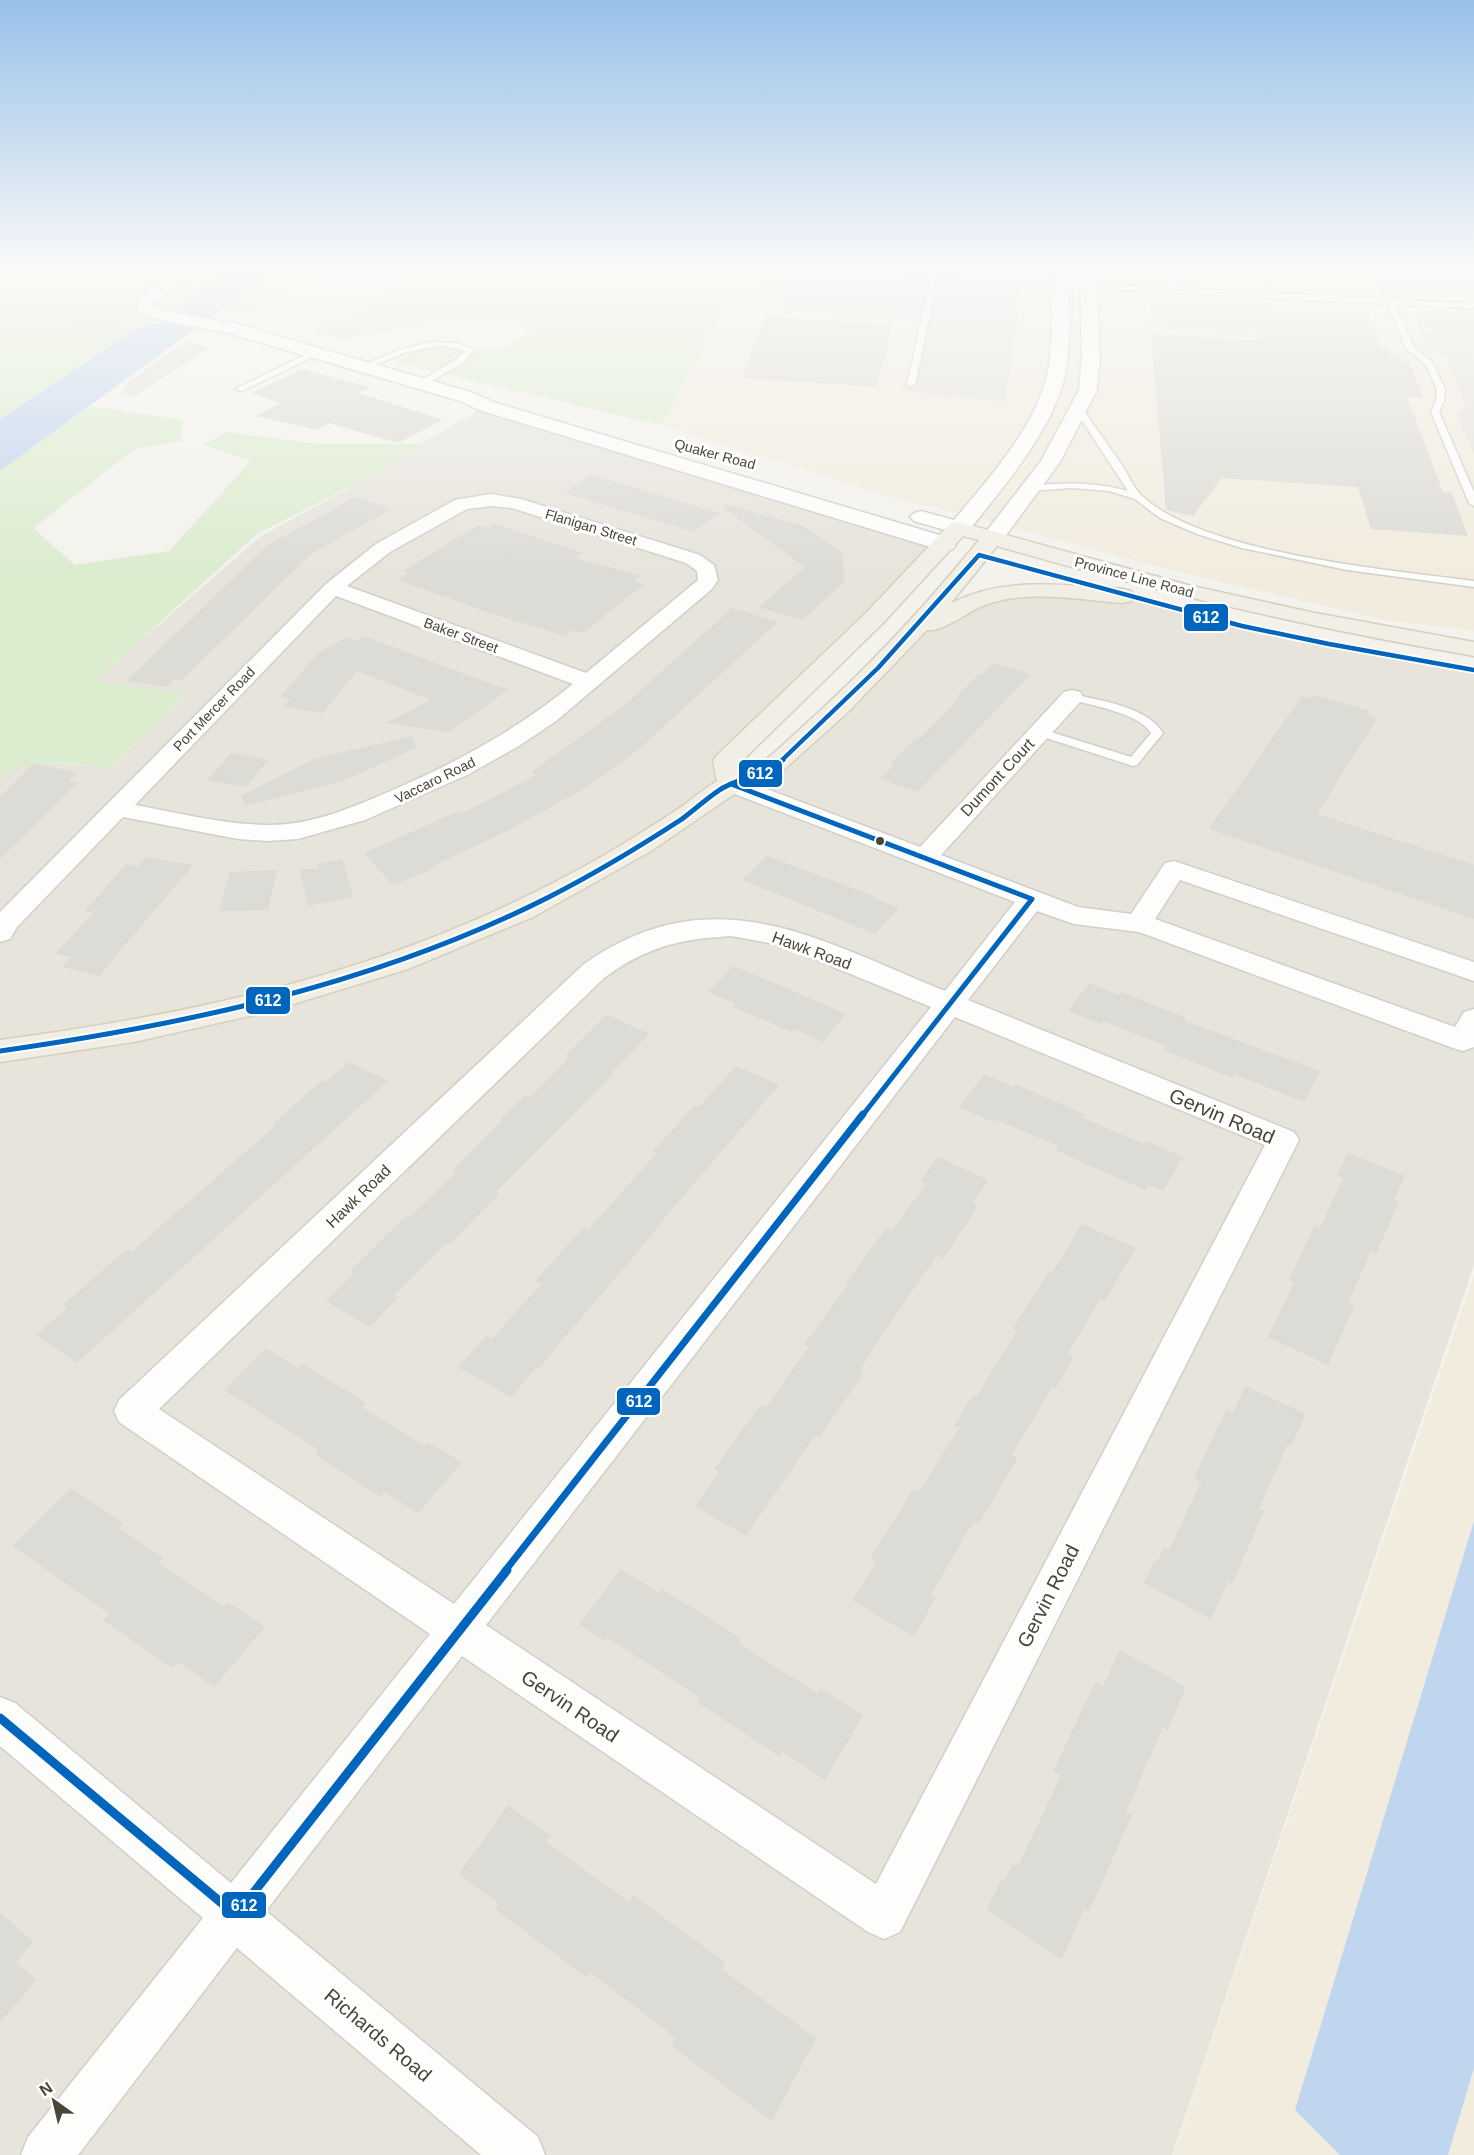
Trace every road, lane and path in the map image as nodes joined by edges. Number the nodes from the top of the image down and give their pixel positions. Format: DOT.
graph roads {
  1 [pos="281,370"];
  2 [pos="372,370"];
  3 [pos="445,370"];
  4 [pos="914,370"];
  5 [pos="1057,370"];
  6 [pos="1090,370"];
  7 [pos="1432,370"];
  8 [pos="421,384"];
  9 [pos="911,384"];
  10 [pos="239,389"];
  11 [pos="467,397"];
  12 [pos="1079,410"];
  13 [pos="663,439"];
  14 [pos="1030,489"];
  15 [pos="837,492"];
  16 [pos="1138,497"];
  17 [pos="1474,503"];
  18 [pos="449,509"];
  19 [pos="952,536"];
  20 [pos="986,546"];
  21 [pos="710,575"];
  22 [pos="1474,584"];
  23 [pos="333,588"];
  24 [pos="1123,596"];
  25 [pos="910,636"];
  26 [pos="1474,649"];
  27 [pos="1474,670"];
  28 [pos="590,682"];
  29 [pos="1072,697"];
  30 [pos="1038,732"];
  31 [pos="731,784"];
  32 [pos="117,809"];
  33 [pos="924,858"];
  34 [pos="1032,899"];
  35 [pos="1138,923"];
  36 [pos="0,933"];
  37 [pos="1474,972"];
  38 [pos="950,1004"];
  39 [pos="1474,1019"];
  40 [pos="0,1051"];
  41 [pos="459,1631"];
  42 [pos="0,1718"];
  43 [pos="236,1915"];
  44 [pos="46,2155"];
  45 [pos="520,2155"];
  1 -- 10 [label="lane"];
  2 -- 8 [label="street, Quaker Road"];
  3 -- 8 [label="lane"];
  4 -- 9 [label="lane"];
  5 -- 19 [label="street"];
  6 -- 12 [label="street"];
  7 -- 17 [label="lane"];
  8 -- 11 [label="street, Quaker Road"];
  11 -- 13 [label="street, Quaker Road"];
  11 -- 19 [label="street, Quaker Road"];
  12 -- 14 [label="street"];
  12 -- 16 [label="lane"];
  14 -- 16 [label="lane"];
  14 -- 20 [label="street"];
  15 -- 19 [label="street"];
  16 -- 22 [label="lane"];
  18 -- 21 [label="street, Flanigan Street"];
  18 -- 23 [label="street, Port Mercer Road"];
  19 -- 20 [label="main road"];
  19 -- 31 [label="main road"];
  20 -- 24 [label="main road, Province Line Road"];
  20 -- 25 [label="main road"];
  20 -- 26 [label="main road, Province Line Road"];
  21 -- 28 [label="street, Vaccaro Road"];
  23 -- 28 [label="street, Baker Street"];
  23 -- 32 [label="street, Port Mercer Road"];
  24 -- 25 [label="main road"];
  24 -- 27 [label="main road, Province Line Road"];
  25 -- 31 [label="main road"];
  28 -- 32 [label="street, Vaccaro Road"];
  29 -- 30 [label="street, Dumont Court"];
  29 -- 30 [label="lane"];
  30 -- 33 [label="street, Dumont Court"];
  31 -- 33 [label="street"];
  31 -- 40 [label="main road"];
  32 -- 36 [label="street, Port Mercer Road"];
  33 -- 34 [label="street"];
  34 -- 35 [label="street"];
  34 -- 38 [label="street"];
  35 -- 37 [label="street"];
  35 -- 39 [label="street"];
  38 -- 41 [label="street"];
  38 -- 41 [label="street, Hawk Road"];
  38 -- 41 [label="street, Gervin Road"];
  41 -- 43 [label="street"];
  42 -- 43 [label="street, Richards Road"];
  43 -- 44 [label="street"];
  43 -- 45 [label="street, Richards Road"];
}
